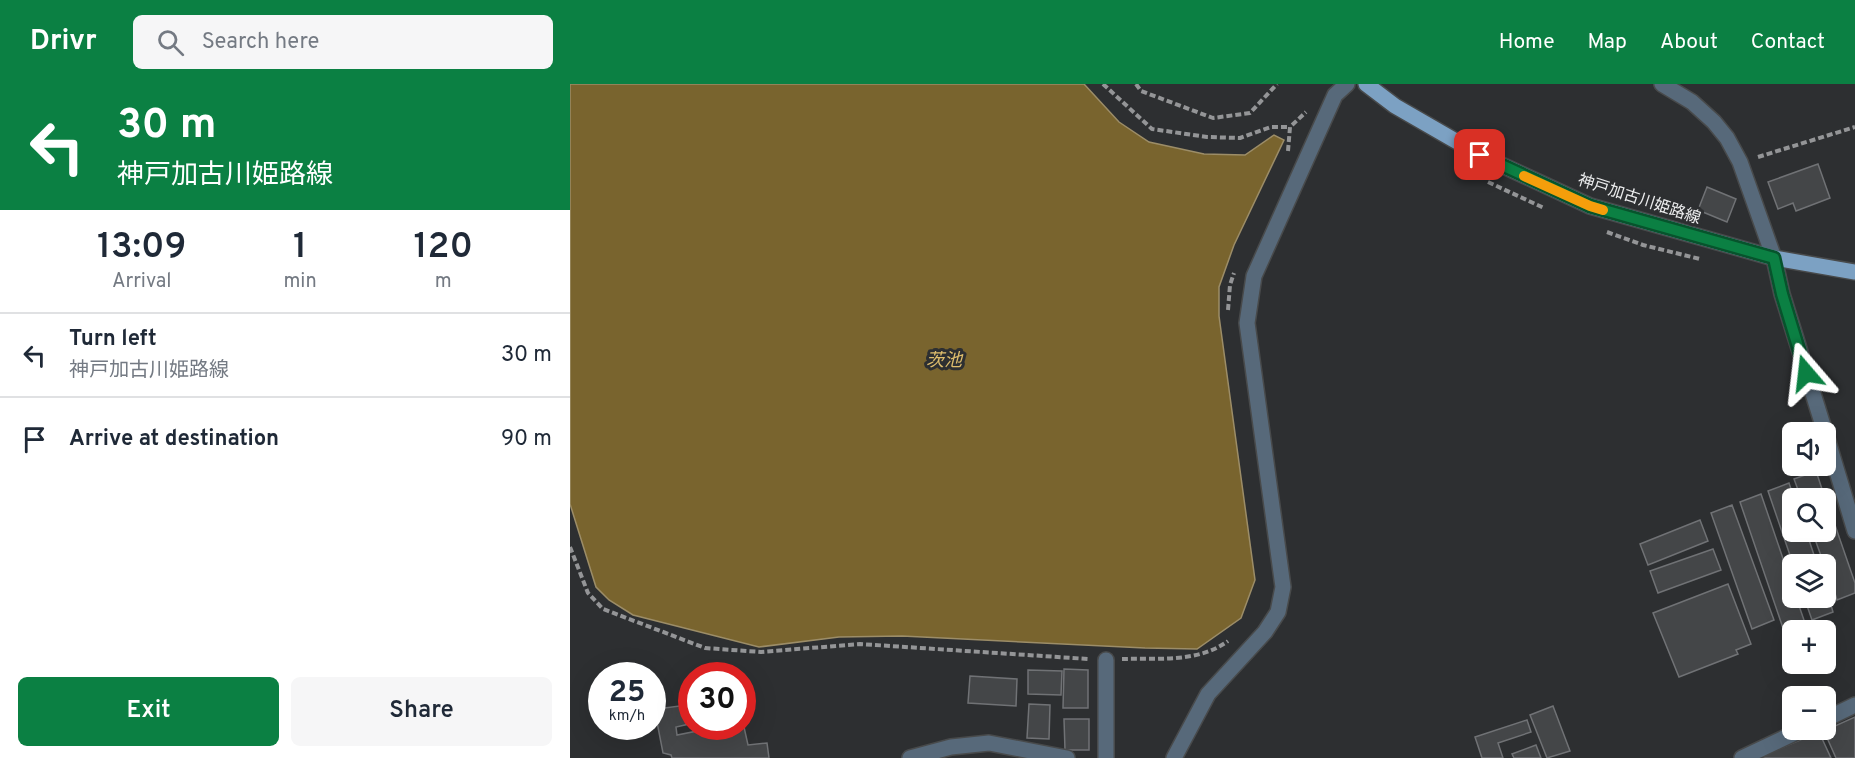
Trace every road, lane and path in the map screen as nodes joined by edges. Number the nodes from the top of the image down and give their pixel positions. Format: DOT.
graph roads {
  1 [pos="1103,84"];
  2 [pos="1136,84"];
  3 [pos="1277,84"];
  4 [pos="1347,84"];
  5 [pos="1366,84"];
  6 [pos="1662,84"];
  7 [pos="1290,127"];
  8 [pos="1855,128"];
  9 [pos="1740,162"];
  10 [pos="1774,258"];
  11 [pos="1855,272"];
  12 [pos="1821,422"];
  13 [pos="1836,470"];
  14 [pos="1855,531"];
  15 [pos="570,547"];
  16 [pos="1106,660"];
  17 [pos="1855,705"];
  18 [pos="1836,714"];
  19 [pos="1782,739"];
  20 [pos="952,752"];
  21 [pos="910,758"];
  22 [pos="1067,758"];
  23 [pos="1106,758"];
  24 [pos="1174,758"];
  25 [pos="1742,758"];
  1 -- 7 [label="path"];
  2 -- 3 [label="path"];
  4 -- 24 [label="street"];
  5 -- 10 [label="main road, 神戸加古川姫路線"];
  6 -- 9 [label="street"];
  8 -- 9 [label="path"];
  9 -- 10 [label="street"];
  10 -- 11 [label="main road, 神戸加古川姫路線"];
  10 -- 12 [label="street"];
  13 -- 14 [label="street"];
  15 -- 16 [label="path"];
  16 -- 23 [label="street"];
  17 -- 18 [label="street"];
  19 -- 25 [label="street"];
  20 -- 21 [label="street"];
  20 -- 22 [label="street"];
}
